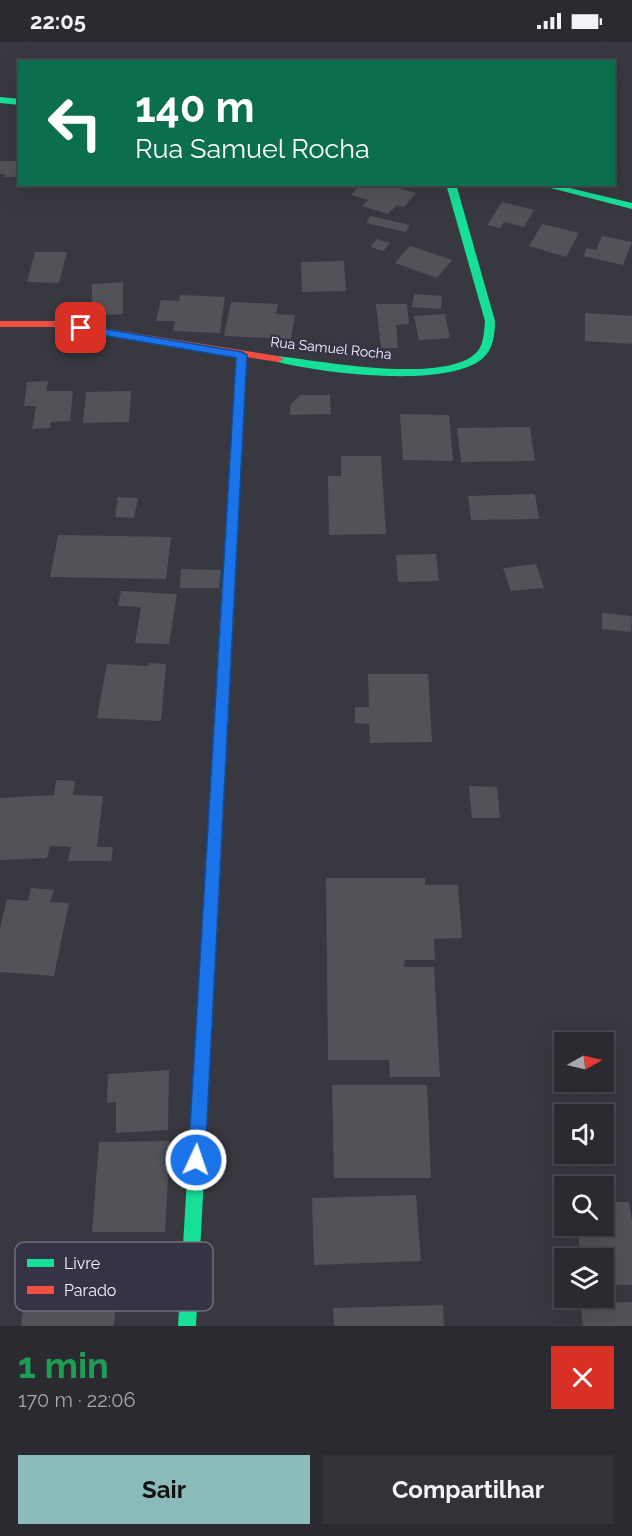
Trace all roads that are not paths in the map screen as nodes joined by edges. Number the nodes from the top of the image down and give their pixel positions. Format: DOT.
graph roads {
  1 [pos="0,100"];
  2 [pos="18,102"];
  3 [pos="452,186"];
  4 [pos="547,186"];
  5 [pos="632,206"];
  6 [pos="0,324"];
  7 [pos="242,355"];
  8 [pos="192,1242"];
  9 [pos="188,1311"];
  10 [pos="187,1326"];
  1 -- 2 [label="street"];
  3 -- 7 [label="street, Rua Samuel Rocha"];
  4 -- 5 [label="street"];
  6 -- 7 [label="street, Rua Samuel Rocha"];
  7 -- 8 [label="street"];
  9 -- 10 [label="street"];
}
